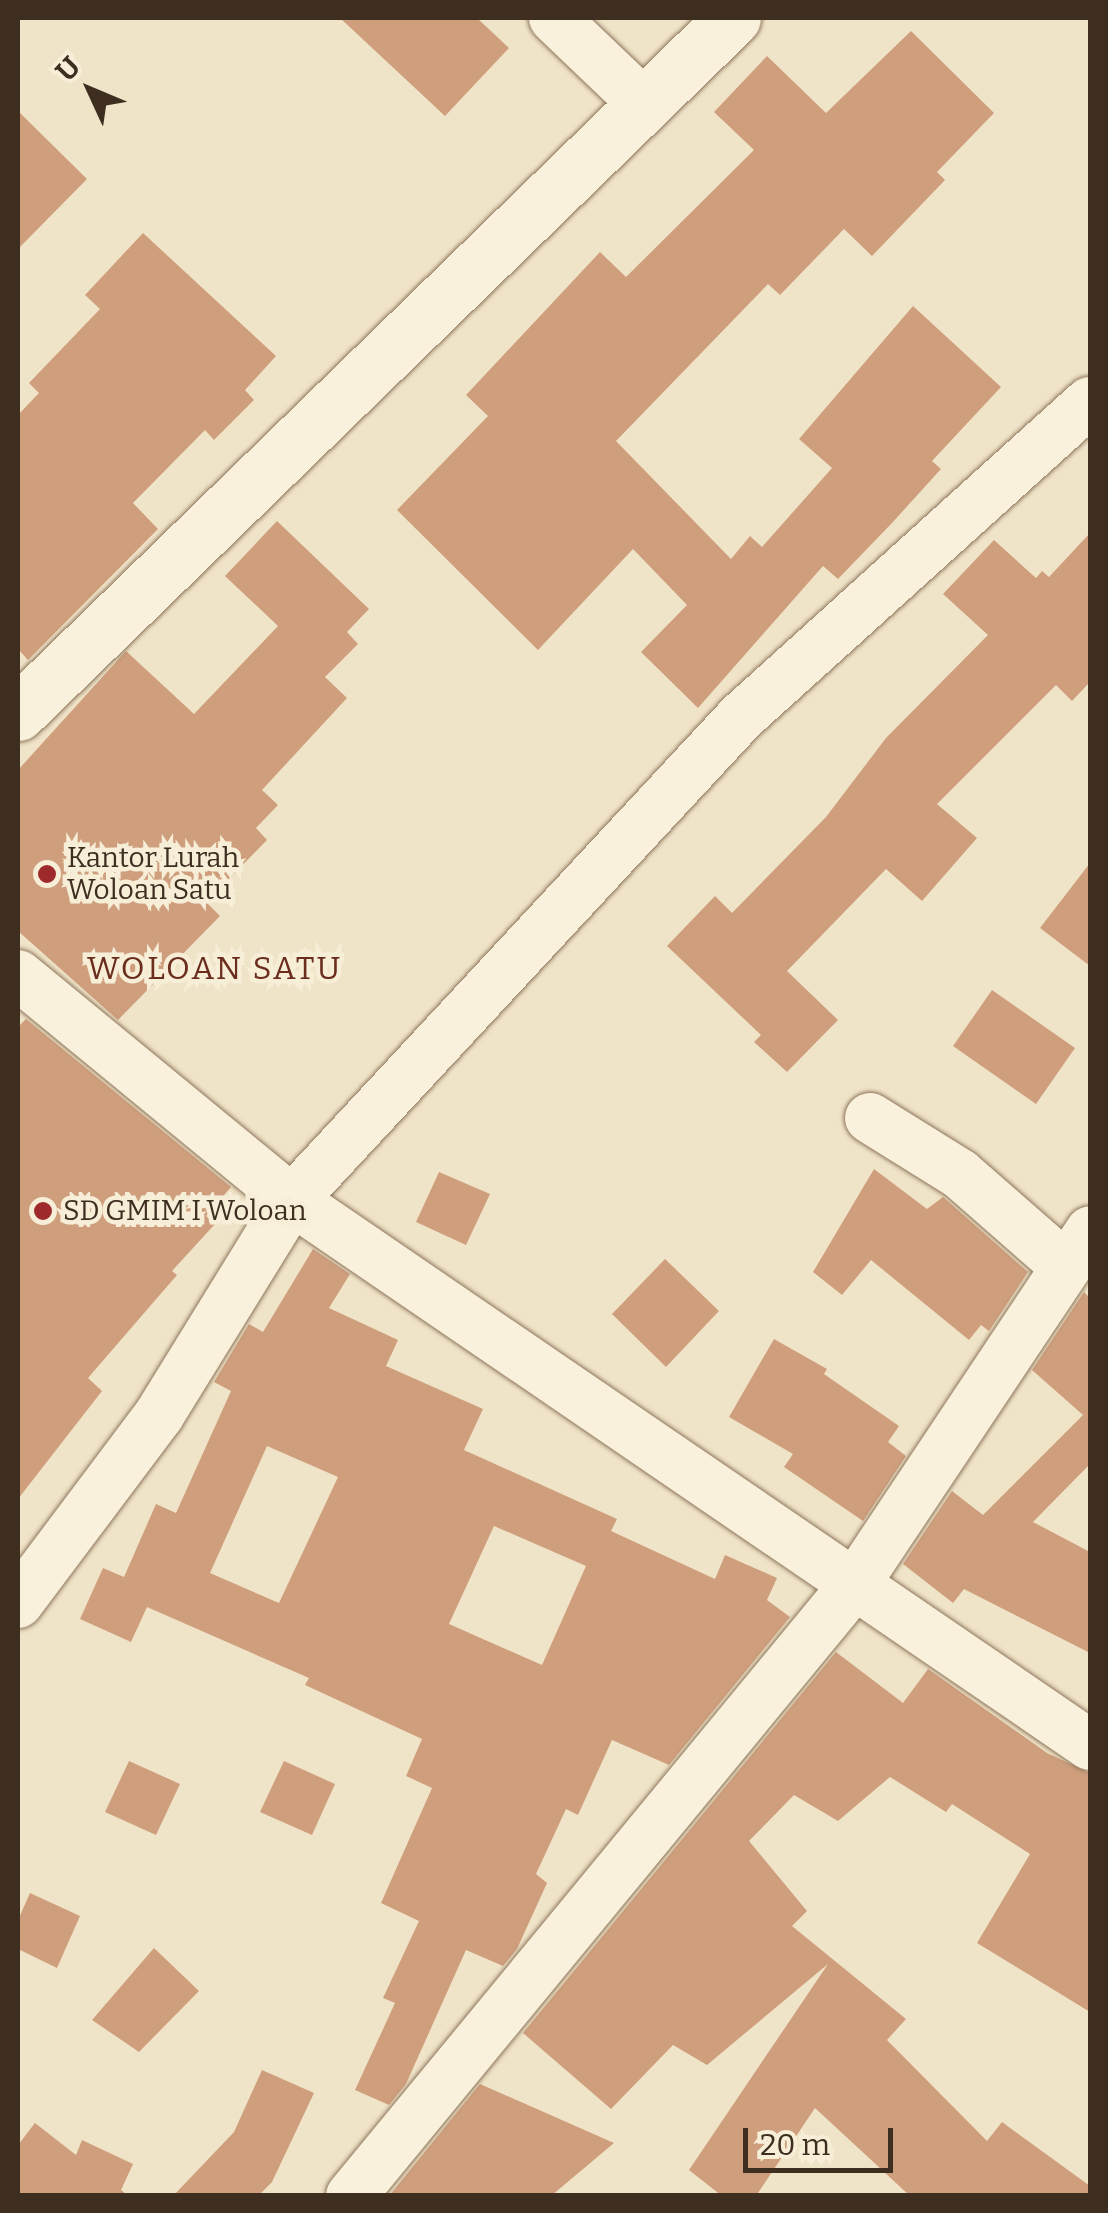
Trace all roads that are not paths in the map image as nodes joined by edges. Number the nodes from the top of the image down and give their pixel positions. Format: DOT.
graph roads {
  1 [pos="554,18"];
  2 [pos="733,18"];
  3 [pos="644,104"];
  4 [pos="1090,402"];
  5 [pos="18,713"];
  6 [pos="18,974"];
  7 [pos="870,1118"];
  8 [pos="292,1200"];
  9 [pos="1077,1248"];
  10 [pos="855,1584"];
  11 [pos="18,1603"];
  12 [pos="1090,1746"];
  13 [pos="351,2196"];
  1 -- 3 [label="street"];
  2 -- 3 [label="main road"];
  3 -- 5 [label="main road"];
  4 -- 8 [label="street"];
  6 -- 8 [label="street"];
  7 -- 9 [label="street"];
  8 -- 10 [label="street"];
  8 -- 11 [label="street"];
  9 -- 10 [label="street"];
  10 -- 12 [label="street"];
  10 -- 13 [label="street"];
}
